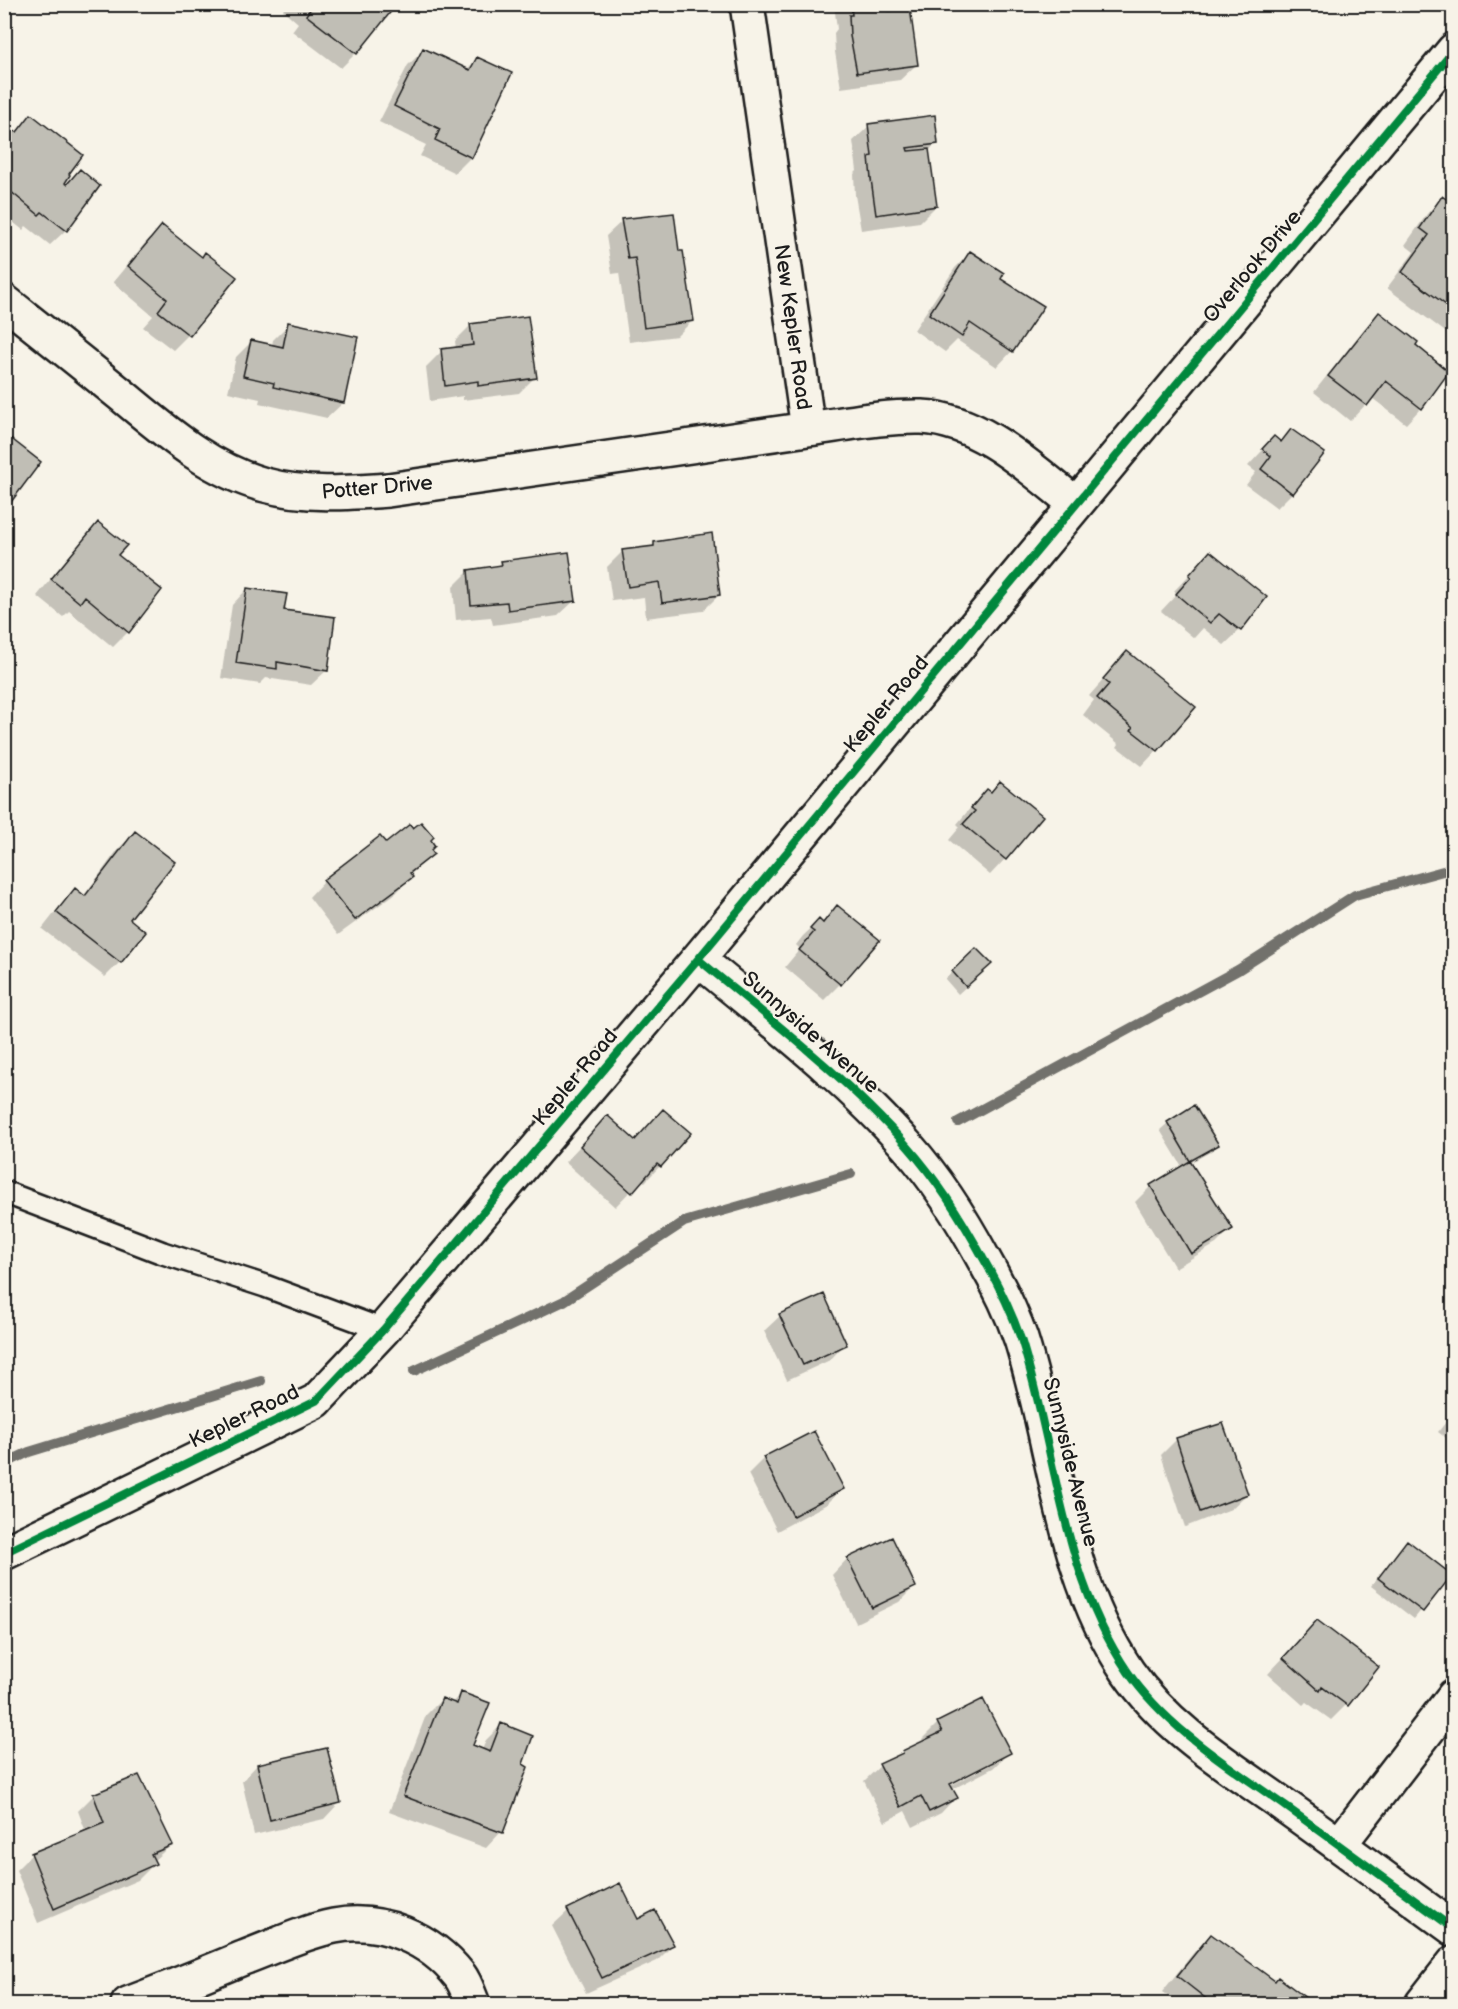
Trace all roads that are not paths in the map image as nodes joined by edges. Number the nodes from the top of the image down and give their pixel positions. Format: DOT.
graph roads {
  1 [pos="747,4"];
  2 [pos="1454,50"];
  3 [pos="4,301"];
  4 [pos="808,429"];
  5 [pos="1076,504"];
  6 [pos="698,959"];
  7 [pos="4,1192"];
  8 [pos="383,1330"];
  9 [pos="4,1553"];
  10 [pos="1454,1696"];
  11 [pos="1340,1845"];
  12 [pos="1454,1929"];
  13 [pos="1454,1963"];
  14 [pos="129,2004"];
  15 [pos="473,2004"];
  16 [pos="1422,2004"];
  1 -- 4 [label="street, New Kepler Road"];
  2 -- 5 [label="street, Overlook Drive"];
  3 -- 4 [label="street, Potter Drive"];
  4 -- 5 [label="street, New Kepler Road"];
  5 -- 6 [label="street, Kepler Road"];
  6 -- 8 [label="street, Kepler Road"];
  6 -- 11 [label="street, Sunnyside Avenue"];
  7 -- 8 [label="lane"];
  8 -- 9 [label="street, Kepler Road"];
  10 -- 11 [label="street"];
  11 -- 12 [label="street, Sunnyside Avenue"];
  13 -- 16 [label="street"];
  14 -- 15 [label="street"];
}
